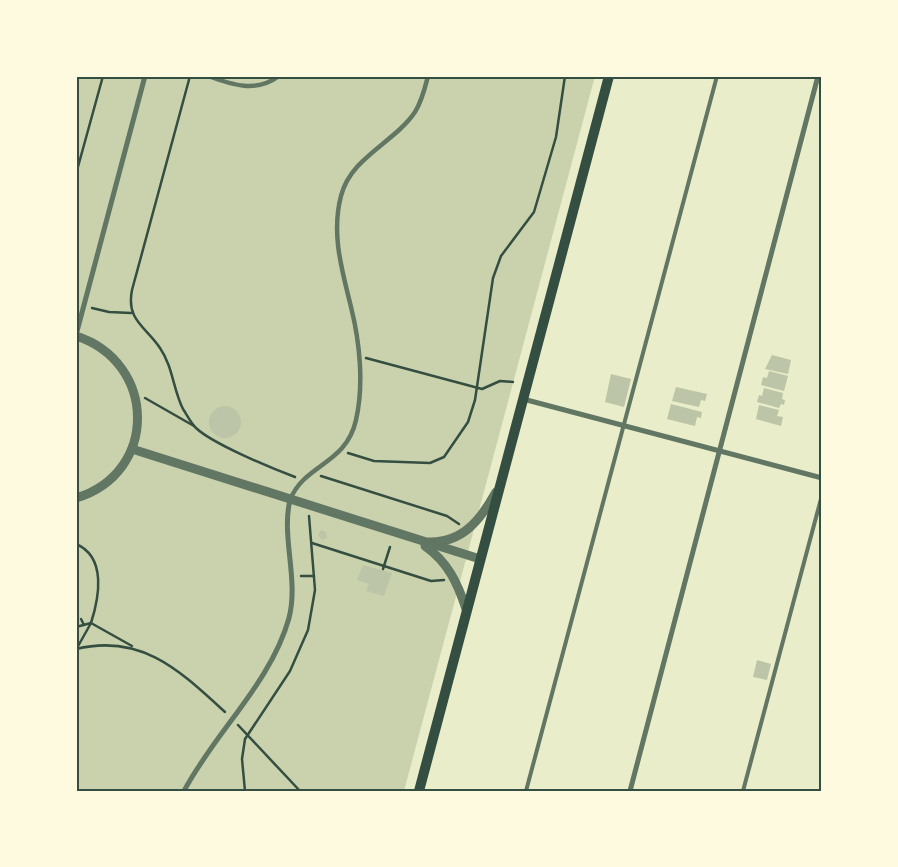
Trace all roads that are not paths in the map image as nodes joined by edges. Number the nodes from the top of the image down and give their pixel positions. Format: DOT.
graph roads {
  1 [pos="146,76"];
  2 [pos="208,76"];
  3 [pos="279,76"];
  4 [pos="428,76"];
  5 [pos="609,76"];
  6 [pos="717,76"];
  7 [pos="818,76"];
  8 [pos="76,335"];
  9 [pos="523,399"];
  10 [pos="624,426"];
  11 [pos="132,449"];
  12 [pos="718,450"];
  13 [pos="822,478"];
  14 [pos="501,483"];
  15 [pos="822,495"];
  16 [pos="76,498"];
  17 [pos="290,500"];
  18 [pos="419,541"];
  19 [pos="480,560"];
  20 [pos="466,609"];
  21 [pos="184,791"];
  22 [pos="419,791"];
  23 [pos="526,791"];
  24 [pos="630,791"];
  25 [pos="743,791"];
  1 -- 8 [label="street"];
  2 -- 3 [label="street"];
  4 -- 17 [label="street"];
  5 -- 9 [label="main road"];
  6 -- 10 [label="lane"];
  7 -- 12 [label="street"];
  8 -- 11 [label="street"];
  9 -- 10 [label="street"];
  9 -- 14 [label="main road"];
  10 -- 12 [label="street"];
  10 -- 23 [label="lane"];
  11 -- 16 [label="street"];
  11 -- 17 [label="street"];
  12 -- 13 [label="street"];
  12 -- 24 [label="street"];
  14 -- 18 [label="street"];
  14 -- 19 [label="main road"];
  15 -- 25 [label="lane"];
  17 -- 18 [label="street"];
  17 -- 21 [label="street"];
  18 -- 19 [label="street"];
  18 -- 20 [label="street"];
  19 -- 20 [label="main road"];
  20 -- 22 [label="main road"];
}
